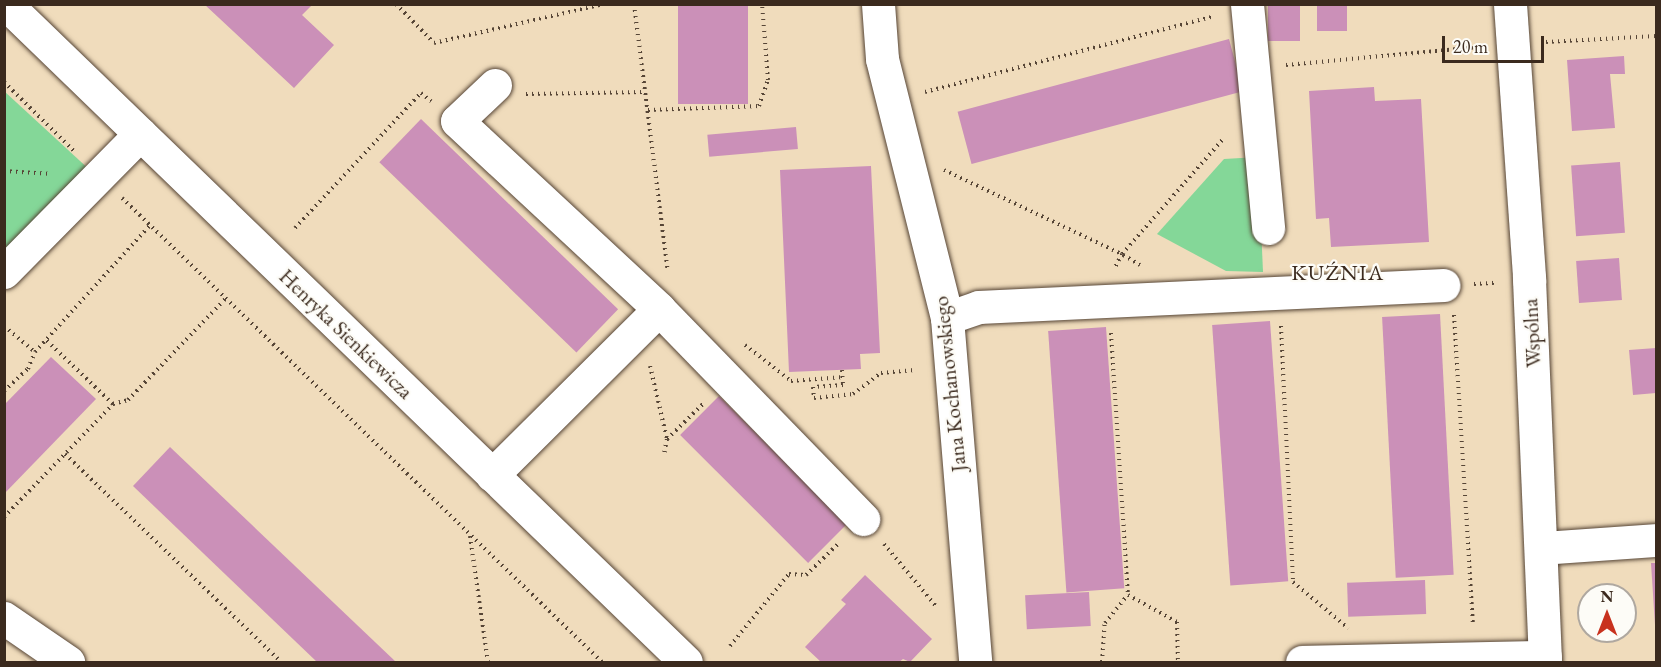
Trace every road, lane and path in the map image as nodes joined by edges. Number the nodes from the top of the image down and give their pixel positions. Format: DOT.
graph roads {
  1 [pos="396,4"];
  2 [pos="604,4"];
  3 [pos="634,4"];
  4 [pos="762,4"];
  5 [pos="878,4"];
  6 [pos="1510,4"];
  7 [pos="1247,6"];
  8 [pos="19,9"];
  9 [pos="1656,36"];
  10 [pos="1514,44"];
  11 [pos="1251,69"];
  12 [pos="6,83"];
  13 [pos="495,86"];
  14 [pos="645,92"];
  15 [pos="4,93"];
  16 [pos="892,100"];
  17 [pos="1255,104"];
  18 [pos="648,110"];
  19 [pos="457,121"];
  20 [pos="140,134"];
  21 [pos="905,151"];
  22 [pos="100,178"];
  23 [pos="150,225"];
  24 [pos="295,228"];
  25 [pos="1268,228"];
  26 [pos="1122,254"];
  27 [pos="4,272"];
  28 [pos="1529,279"];
  29 [pos="1436,285"];
  30 [pos="1279,292"];
  31 [pos="1187,297"];
  32 [pos="226,298"];
  33 [pos="1109,301"];
  34 [pos="659,309"];
  35 [pos="947,318"];
  36 [pos="4,326"];
  37 [pos="46,340"];
  38 [pos="738,340"];
  39 [pos="35,352"];
  40 [pos="650,364"];
  41 [pos="951,367"];
  42 [pos="842,370"];
  43 [pos="843,377"];
  44 [pos="727,381"];
  45 [pos="4,391"];
  46 [pos="113,404"];
  47 [pos="666,440"];
  48 [pos="65,454"];
  49 [pos="664,454"];
  50 [pos="492,475"];
  51 [pos="4,517"];
  52 [pos="863,519"];
  53 [pos="470,534"];
  54 [pos="1656,540"];
  55 [pos="1542,548"];
  56 [pos="1128,595"];
  57 [pos="937,608"];
  58 [pos="10,632"];
  59 [pos="730,646"];
  60 [pos="1475,657"];
  61 [pos="1545,660"];
  62 [pos="1349,662"];
  63 [pos="68,663"];
  64 [pos="281,663"];
  65 [pos="488,663"];
  66 [pos="602,663"];
  67 [pos="686,663"];
  68 [pos="975,663"];
  69 [pos="1102,663"];
  70 [pos="1178,663"];
  71 [pos="1302,663"];
  1 -- 2 [label="path"];
  3 -- 14 [label="path"];
  4 -- 18 [label="path"];
  5 -- 16 [label="street, Jana Kochanowskiego"];
  6 -- 10 [label="street, Wspólna"];
  7 -- 11 [label="street"];
  7 -- 16 [label="path"];
  8 -- 20 [label="street, Henryka Sienkiewicza"];
  9 -- 10 [label="path"];
  10 -- 11 [label="path"];
  10 -- 28 [label="street, Wspólna"];
  11 -- 17 [label="street"];
  12 -- 15 [label="path"];
  12 -- 22 [label="path"];
  13 -- 14 [label="path"];
  13 -- 19 [label="street"];
  14 -- 18 [label="path"];
  16 -- 21 [label="street, Jana Kochanowskiego"];
  17 -- 25 [label="street"];
  17 -- 26 [label="path"];
  18 -- 34 [label="path"];
  19 -- 24 [label="path"];
  19 -- 34 [label="street"];
  20 -- 22 [label="street"];
  20 -- 50 [label="street, Henryka Sienkiewicza"];
  21 -- 26 [label="path"];
  21 -- 35 [label="street, Jana Kochanowskiego"];
  22 -- 23 [label="path"];
  22 -- 27 [label="street"];
  23 -- 32 [label="path"];
  23 -- 37 [label="path"];
  26 -- 31 [label="path"];
  28 -- 29 [label="path"];
  28 -- 55 [label="street, Wspólna"];
  29 -- 30 [label="street"];
  29 -- 60 [label="path"];
  30 -- 31 [label="street"];
  30 -- 62 [label="path"];
  31 -- 33 [label="street"];
  32 -- 46 [label="path"];
  32 -- 53 [label="path"];
  33 -- 35 [label="street"];
  33 -- 56 [label="path"];
  34 -- 44 [label="street"];
  34 -- 50 [label="street"];
  35 -- 41 [label="street, Jana Kochanowskiego"];
  36 -- 39 [label="path"];
  37 -- 39 [label="path"];
  37 -- 46 [label="path"];
  38 -- 43 [label="path"];
  39 -- 45 [label="path"];
  40 -- 47 [label="path"];
  41 -- 43 [label="path"];
  41 -- 68 [label="street, Jana Kochanowskiego"];
  42 -- 43 [label="path"];
  44 -- 47 [label="path"];
  44 -- 52 [label="street"];
  46 -- 48 [label="path"];
  47 -- 49 [label="path"];
  48 -- 51 [label="path"];
  48 -- 64 [label="path"];
  50 -- 67 [label="street, Henryka Sienkiewicza"];
  52 -- 57 [label="path"];
  52 -- 59 [label="path"];
  53 -- 65 [label="path"];
  53 -- 66 [label="path"];
  54 -- 55 [label="street"];
  55 -- 61 [label="street, Wspólna"];
  56 -- 69 [label="path"];
  56 -- 70 [label="path"];
  58 -- 63 [label="street"];
  60 -- 61 [label="street"];
  60 -- 62 [label="street"];
  62 -- 71 [label="street"];
}
